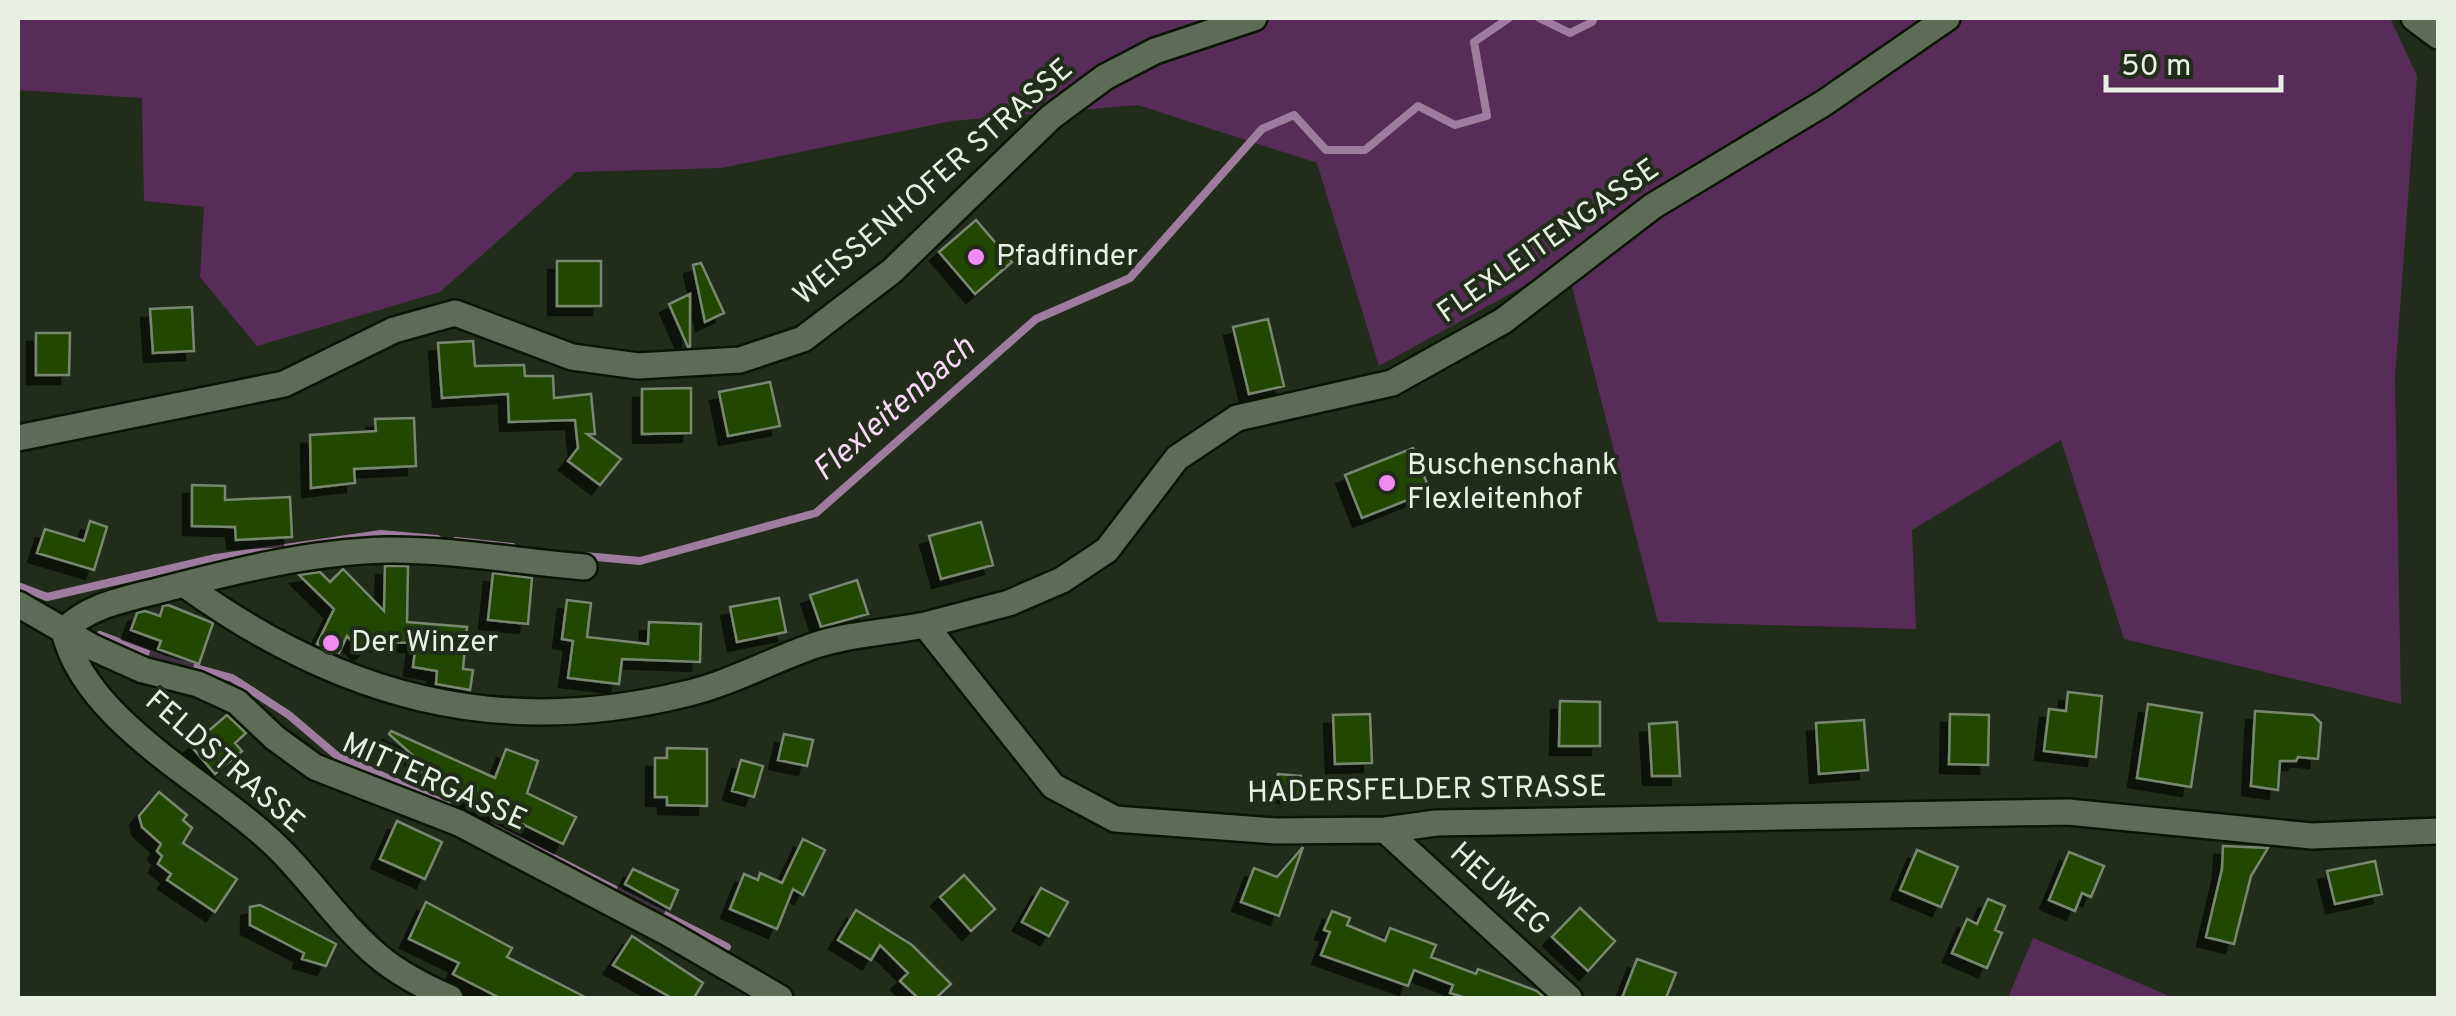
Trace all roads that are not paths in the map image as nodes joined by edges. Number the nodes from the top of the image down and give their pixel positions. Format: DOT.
graph roads {
  1 [pos="1254,18"];
  2 [pos="1947,18"];
  3 [pos="2414,18"];
  4 [pos="2438,36"];
  5 [pos="18,438"];
  6 [pos="584,567"];
  7 [pos="184,584"];
  8 [pos="18,604"];
  9 [pos="925,626"];
  10 [pos="64,631"];
  11 [pos="1385,830"];
  12 [pos="2438,831"];
  13 [pos="450,998"];
  14 [pos="780,998"];
  15 [pos="1569,998"];
  1 -- 5 [label="street, WEISSENHOFER STRASSE"];
  2 -- 9 [label="street, FLEXLEITENGASSE"];
  3 -- 4 [label="street"];
  6 -- 7 [label="street"];
  7 -- 9 [label="street"];
  7 -- 10 [label="street"];
  8 -- 10 [label="street"];
  9 -- 11 [label="street, HADERSFELDER STRASSE"];
  10 -- 13 [label="street, FELDSTRASSE"];
  10 -- 14 [label="street, MITTERGASSE"];
  11 -- 12 [label="street, HADERSFELDER STRASSE"];
  11 -- 15 [label="street, HEUWEG"];
}
